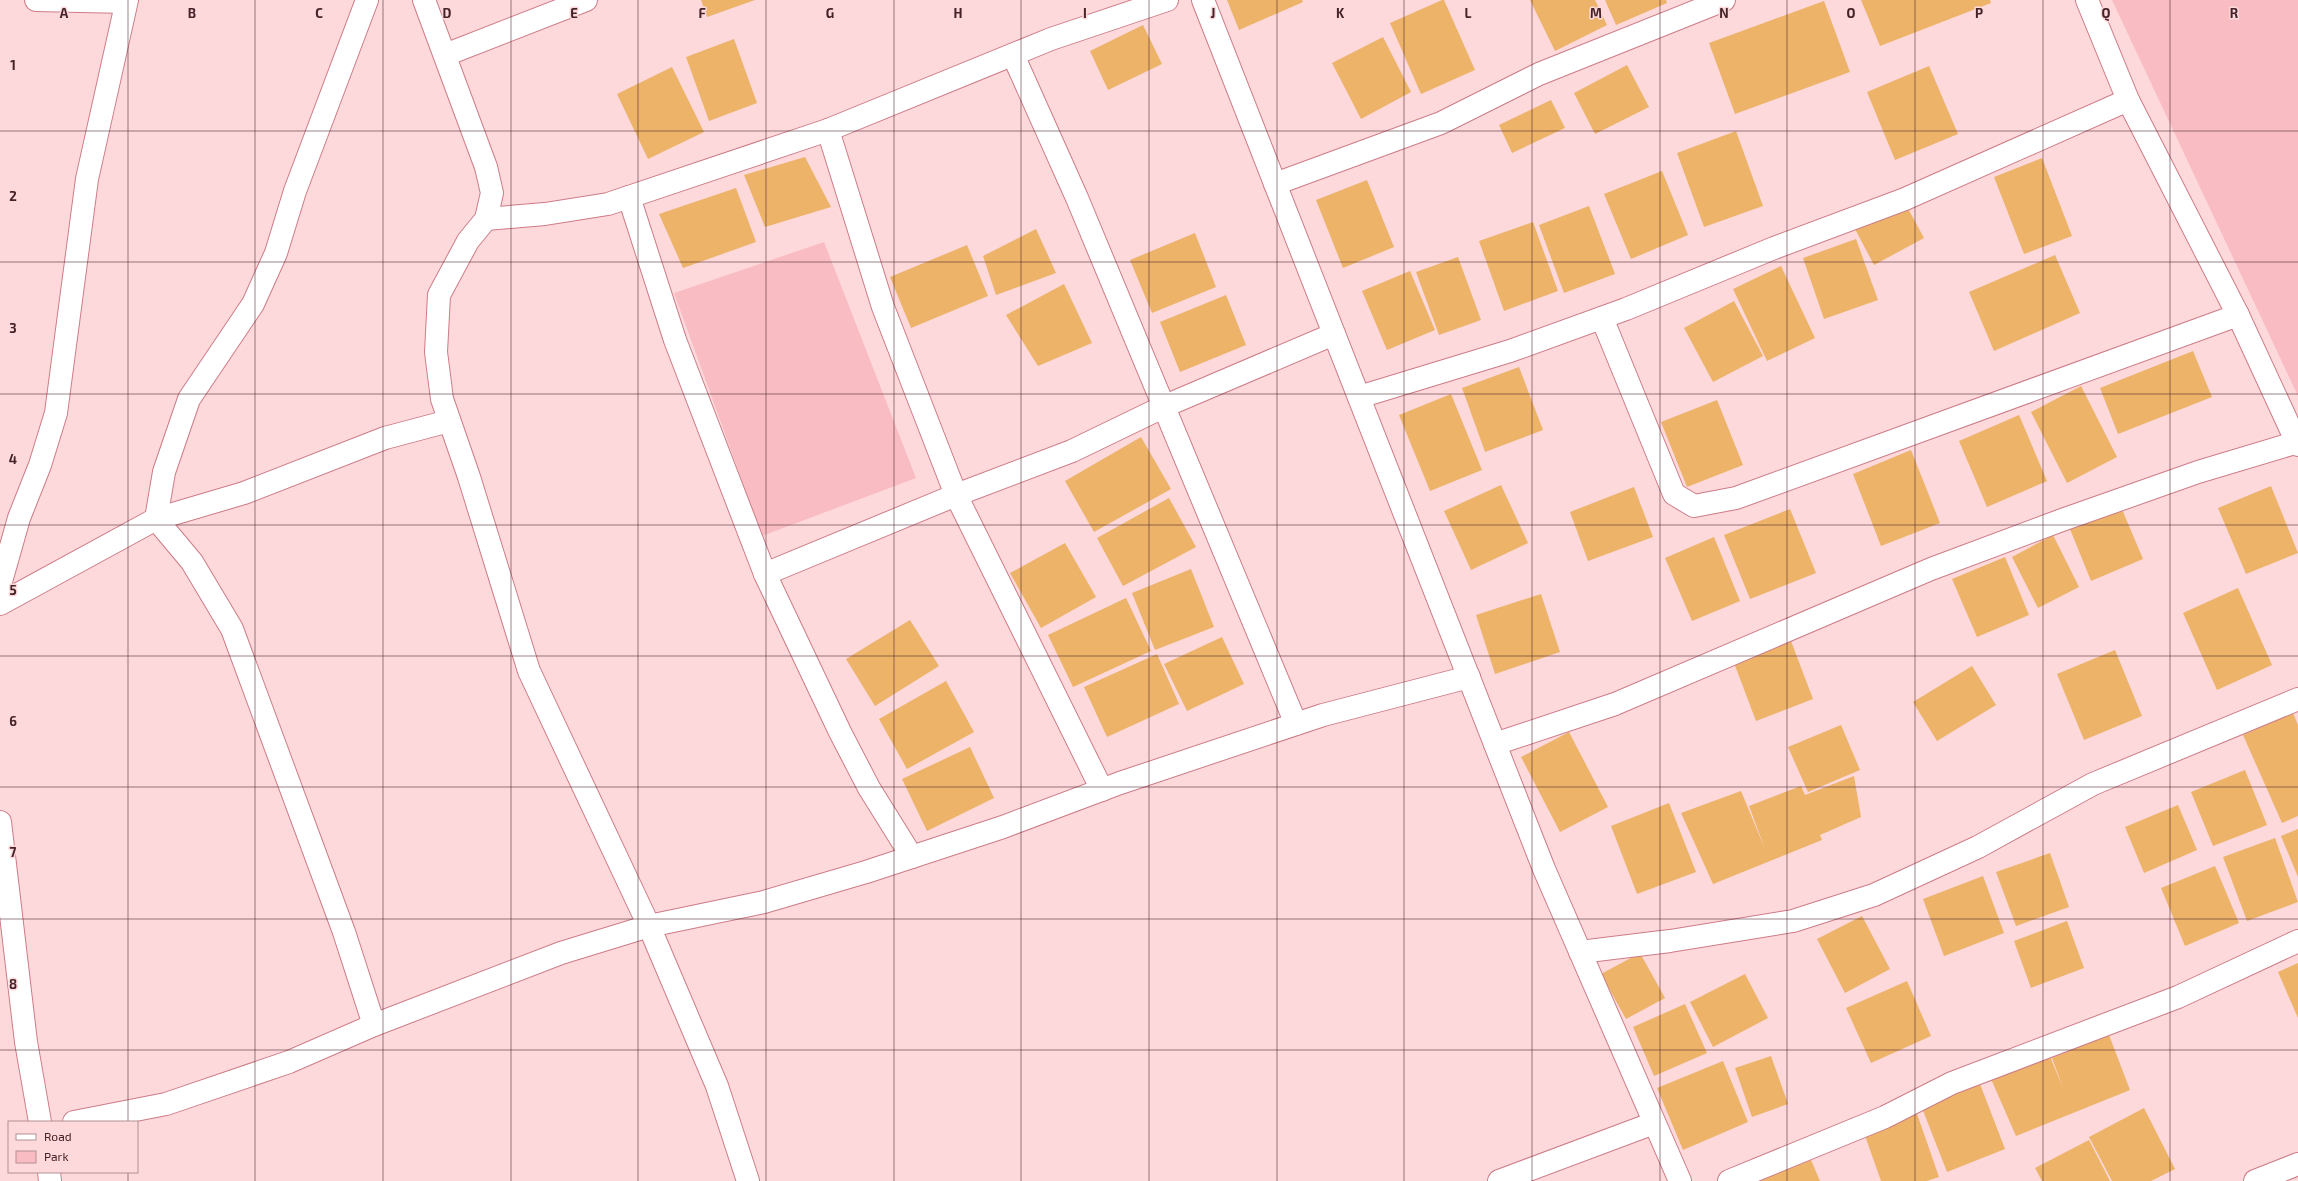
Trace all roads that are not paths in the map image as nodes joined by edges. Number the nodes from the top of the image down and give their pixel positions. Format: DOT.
graph roads {
  1 [pos="36,0"];
  2 [pos="367,0"];
  3 [pos="424,0"];
  4 [pos="586,0"];
  5 [pos="1167,0"];
  6 [pos="1203,0"];
  7 [pos="1724,0"];
  8 [pos="2087,0"];
  9 [pos="126,1"];
  10 [pos="445,55"];
  11 [pos="1013,55"];
  12 [pos="2128,100"];
  13 [pos="828,130"];
  14 [pos="1275,184"];
  15 [pos="629,197"];
  16 [pos="486,218"];
  17 [pos="2238,314"];
  18 [pos="1602,318"];
  19 [pos="1334,334"];
  20 [pos="1359,397"];
  21 [pos="1165,406"];
  22 [pos="449,421"];
  23 [pos="2298,443"];
  24 [pos="956,495"];
  25 [pos="156,519"];
  26 [pos="765,574"];
  27 [pos="0,585"];
  28 [pos="0,604"];
  29 [pos="1469,677"];
  30 [pos="2298,699"];
  31 [pos="1296,724"];
  32 [pos="1495,744"];
  33 [pos="1102,790"];
  34 [pos="0,822"];
  35 [pos="912,857"];
  36 [pos="648,926"];
  37 [pos="2298,941"];
  38 [pos="1580,952"];
  39 [pos="374,1025"];
  40 [pos="40,1121"];
  41 [pos="79,1121"];
  42 [pos="1654,1123"];
  43 [pos="2298,1164"];
  44 [pos="748,1181"];
  45 [pos="1499,1181"];
  46 [pos="1680,1181"];
  47 [pos="1729,1181"];
  48 [pos="2255,1181"];
  1 -- 9 [label="street"];
  2 -- 25 [label="street"];
  3 -- 10 [label="street"];
  4 -- 10 [label="street"];
  5 -- 11 [label="street"];
  6 -- 14 [label="street"];
  7 -- 14 [label="street"];
  8 -- 12 [label="street"];
  9 -- 27 [label="street"];
  10 -- 16 [label="street"];
  11 -- 13 [label="street"];
  11 -- 21 [label="street"];
  12 -- 17 [label="street"];
  12 -- 18 [label="street"];
  13 -- 15 [label="street"];
  13 -- 24 [label="street"];
  14 -- 19 [label="street"];
  15 -- 16 [label="street"];
  15 -- 26 [label="street"];
  16 -- 22 [label="street"];
  17 -- 18 [label="street"];
  17 -- 23 [label="street"];
  18 -- 20 [label="street"];
  19 -- 20 [label="street"];
  19 -- 21 [label="street"];
  20 -- 29 [label="street"];
  21 -- 24 [label="street"];
  21 -- 31 [label="street"];
  22 -- 25 [label="street"];
  22 -- 36 [label="street"];
  23 -- 32 [label="street"];
  24 -- 26 [label="street"];
  24 -- 33 [label="street"];
  25 -- 28 [label="street"];
  25 -- 39 [label="street"];
  26 -- 35 [label="street"];
  29 -- 31 [label="street"];
  29 -- 32 [label="street"];
  30 -- 38 [label="street"];
  31 -- 33 [label="street"];
  32 -- 38 [label="street"];
  33 -- 35 [label="street"];
  34 -- 40 [label="street"];
  35 -- 36 [label="street"];
  36 -- 39 [label="street"];
  36 -- 44 [label="street"];
  37 -- 47 [label="street"];
  38 -- 42 [label="street"];
  39 -- 41 [label="street"];
  42 -- 45 [label="street"];
  42 -- 46 [label="street"];
  43 -- 48 [label="street"];
}
